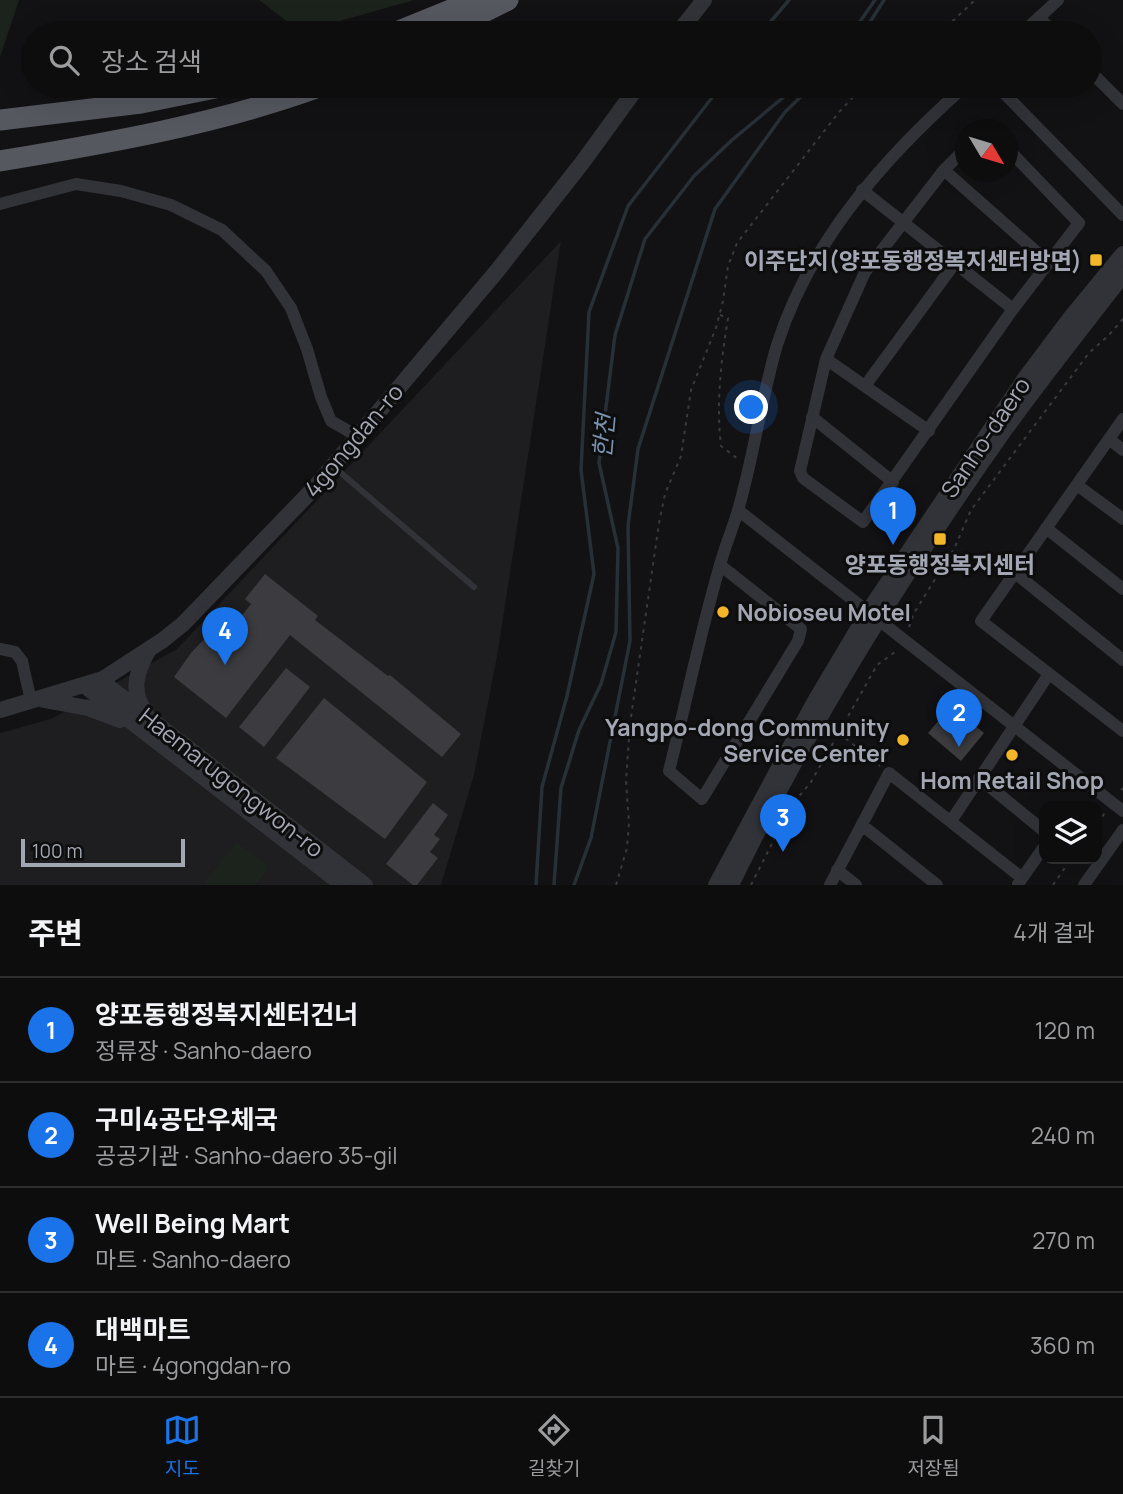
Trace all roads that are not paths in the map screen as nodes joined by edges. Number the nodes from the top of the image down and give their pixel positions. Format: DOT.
graph roads {
  1 [pos="475,0"];
  2 [pos="508,0"];
  3 [pos="704,0"];
  4 [pos="1058,0"];
  5 [pos="1039,17"];
  6 [pos="423,21"];
  7 [pos="466,21"];
  8 [pos="687,21"];
  9 [pos="1034,21"];
  10 [pos="1043,21"];
  11 [pos="1102,83"];
  12 [pos="166,98"];
  13 [pos="283,98"];
  14 [pos="629,98"];
  15 [pos="952,98"];
  16 [pos="1009,98"];
  17 [pos="1123,105"];
  18 [pos="0,120"];
  19 [pos="955,159"];
  20 [pos="1018,159"];
  21 [pos="0,161"];
  22 [pos="944,170"];
  23 [pos="862,190"];
  24 [pos="0,204"];
  25 [pos="1123,215"];
  26 [pos="903,222"];
  27 [pos="1123,254"];
  28 [pos="1049,262"];
  29 [pos="955,264"];
  30 [pos="1123,275"];
  31 [pos="1013,309"];
  32 [pos="826,359"];
  33 [pos="865,386"];
  34 [pos="812,417"];
  35 [pos="1123,419"];
  36 [pos="929,431"];
  37 [pos="357,436"];
  38 [pos="1109,439"];
  39 [pos="1123,450"];
  40 [pos="332,466"];
  41 [pos="893,482"];
  42 [pos="1077,485"];
  43 [pos="738,510"];
  44 [pos="1123,519"];
  45 [pos="1046,528"];
  46 [pos="720,565"];
  47 [pos="1015,573"];
  48 [pos="474,587"];
  49 [pos="1123,589"];
  50 [pos="873,616"];
  51 [pos="0,649"];
  52 [pos="149,650"];
  53 [pos="1123,660"];
  54 [pos="1049,674"];
  55 [pos="92,683"];
  56 [pos="34,700"];
  57 [pos="0,710"];
  58 [pos="145,724"];
  59 [pos="1014,726"];
  60 [pos="1123,731"];
  61 [pos="979,778"];
  62 [pos="1123,811"];
  63 [pos="951,821"];
  64 [pos="862,825"];
  65 [pos="1039,827"];
  66 [pos="1123,830"];
  67 [pos="1039,854"];
  68 [pos="837,870"];
  69 [pos="1020,882"];
  70 [pos="343,885"];
  71 [pos="365,885"];
  72 [pos="716,885"];
  73 [pos="731,885"];
  74 [pos="830,885"];
  75 [pos="856,885"];
  76 [pos="937,885"];
  77 [pos="1084,885"];
  1 -- 6 [label="highway"];
  2 -- 7 [label="highway"];
  3 -- 8 [label="street"];
  4 -- 5 [label="street"];
  5 -- 9 [label="street"];
  5 -- 10 [label="street"];
  11 -- 17 [label="street"];
  12 -- 18 [label="highway"];
  13 -- 21 [label="highway"];
  14 -- 37 [label="street, 4gongdan-ro"];
  15 -- 23 [label="street"];
  16 -- 25 [label="street"];
  19 -- 22 [label="street"];
  20 -- 28 [label="street"];
  22 -- 26 [label="street"];
  22 -- 28 [label="street"];
  23 -- 26 [label="street"];
  23 -- 43 [label="street"];
  24 -- 37 [label="street"];
  26 -- 29 [label="street"];
  26 -- 32 [label="street"];
  27 -- 50 [label="street, Sanho-daero"];
  28 -- 31 [label="street"];
  29 -- 31 [label="street"];
  29 -- 33 [label="street"];
  30 -- 50 [label="street, Sanho-daero"];
  31 -- 36 [label="street"];
  32 -- 33 [label="street"];
  32 -- 34 [label="street"];
  33 -- 36 [label="street"];
  34 -- 41 [label="street"];
  34 -- 41 [label="street"];
  35 -- 38 [label="street"];
  36 -- 41 [label="street"];
  37 -- 40 [label="street, 4gongdan-ro"];
  38 -- 39 [label="street"];
  38 -- 42 [label="street"];
  40 -- 48 [label="lane"];
  40 -- 52 [label="street, 4gongdan-ro"];
  42 -- 44 [label="street"];
  42 -- 45 [label="street"];
  43 -- 46 [label="street"];
  43 -- 50 [label="street"];
  45 -- 47 [label="street"];
  45 -- 49 [label="street"];
  46 -- 46 [label="street"];
  47 -- 53 [label="street"];
  47 -- 54 [label="street"];
  50 -- 59 [label="street"];
  50 -- 72 [label="street, Sanho-daero"];
  50 -- 73 [label="street, Sanho-daero"];
  51 -- 56 [label="street"];
  52 -- 55 [label="street, 4gongdan-ro"];
  52 -- 58 [label="street"];
  54 -- 59 [label="street"];
  54 -- 60 [label="street"];
  55 -- 56 [label="street, 4gongdan-ro"];
  55 -- 58 [label="street, Haemarugongwon-ro"];
  56 -- 57 [label="street, 4gongdan-ro"];
  56 -- 58 [label="street"];
  58 -- 70 [label="street, Haemarugongwon-ro"];
  58 -- 71 [label="street, Haemarugongwon-ro"];
  59 -- 61 [label="street"];
  59 -- 62 [label="street"];
  61 -- 63 [label="street"];
  61 -- 65 [label="street"];
  63 -- 64 [label="street"];
  63 -- 69 [label="street"];
  64 -- 68 [label="street"];
  64 -- 76 [label="street"];
  66 -- 77 [label="street"];
  67 -- 69 [label="street"];
  68 -- 74 [label="street"];
  68 -- 75 [label="street"];
}
